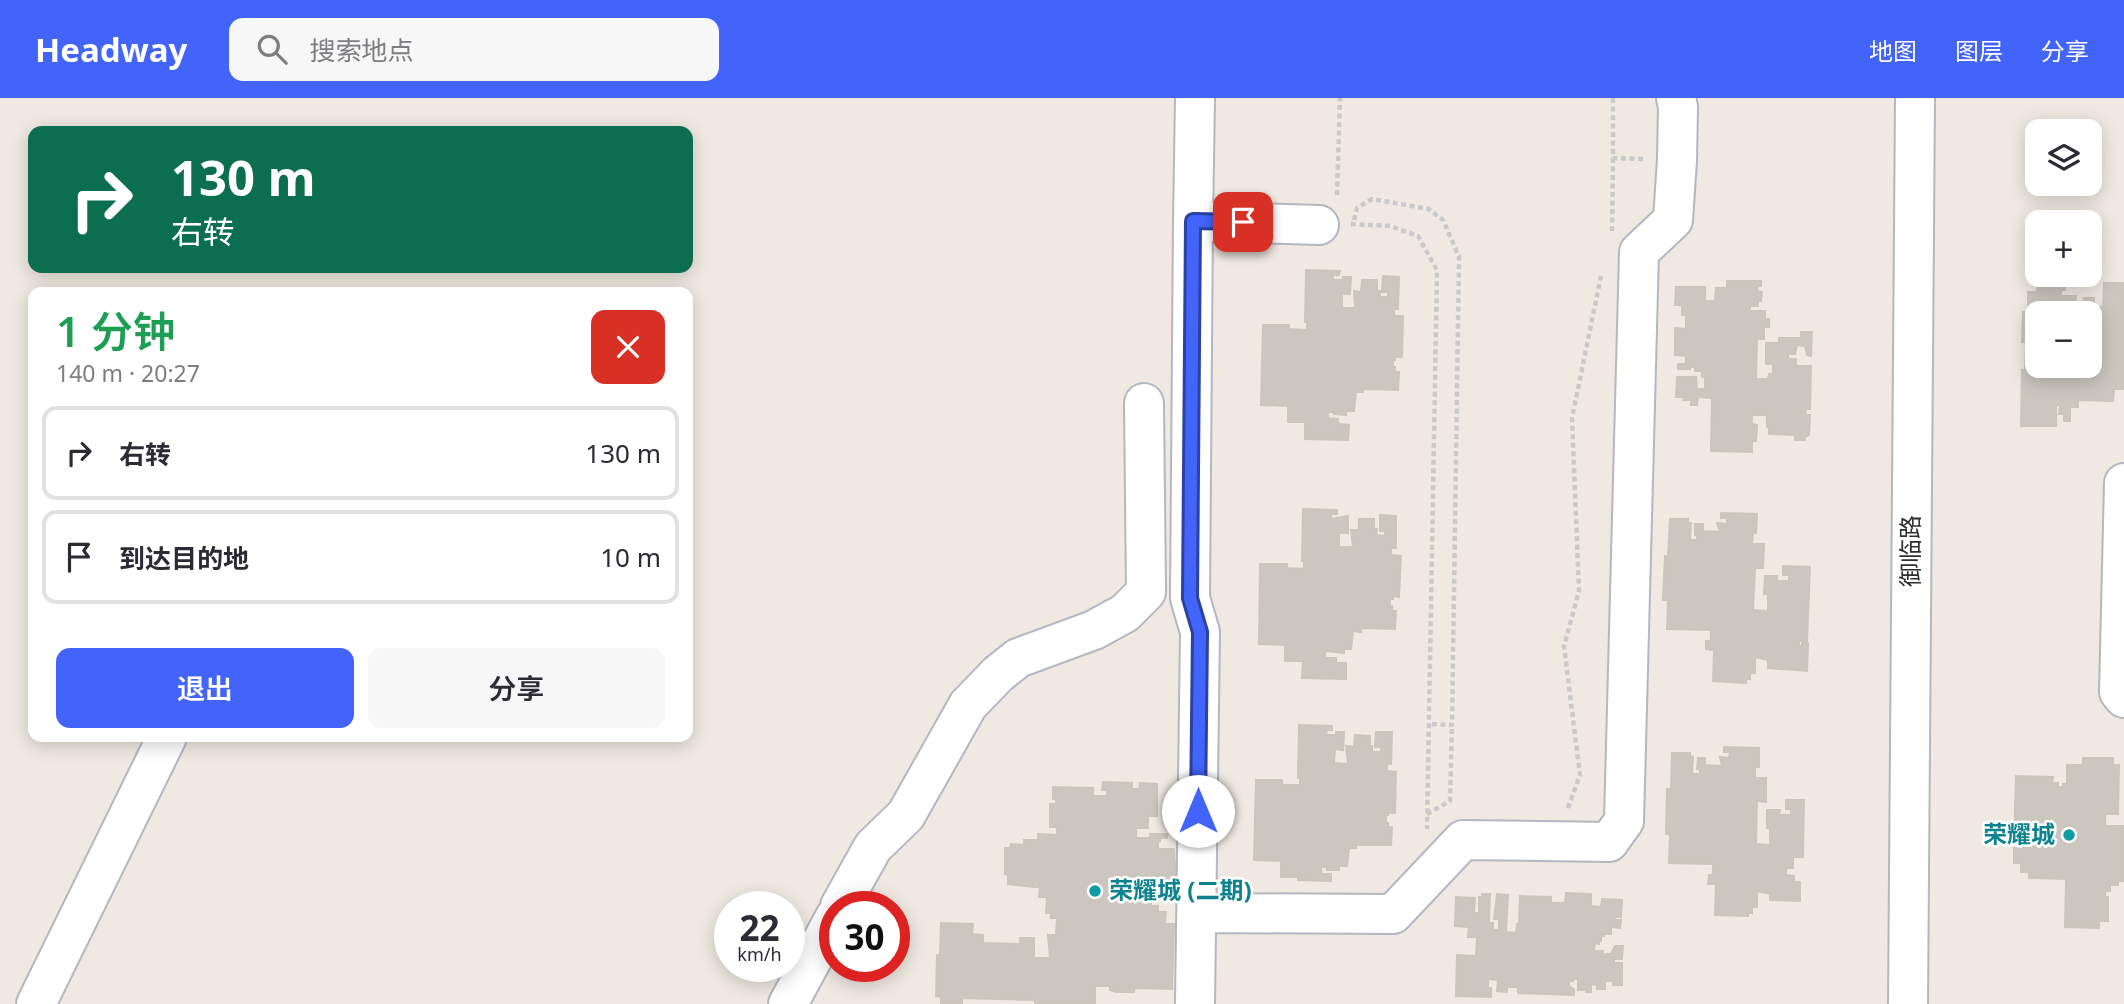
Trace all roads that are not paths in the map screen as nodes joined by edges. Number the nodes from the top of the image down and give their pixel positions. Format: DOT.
graph roads {
  1 [pos="1195,98"];
  2 [pos="1676,98"];
  3 [pos="1915,98"];
  4 [pos="1193,221"];
  5 [pos="1336,224"];
  6 [pos="1144,404"];
  7 [pos="2124,483"];
  8 [pos="2124,698"];
  9 [pos="165,742"];
  10 [pos="849,891"];
  11 [pos="1197,913"];
  12 [pos="819,947"];
  13 [pos="36,1004"];
  14 [pos="788,1004"];
  15 [pos="1195,1004"];
  16 [pos="1908,1004"];
  1 -- 4 [label="street"];
  2 -- 11 [label="street"];
  3 -- 16 [label="street, 御临路"];
  4 -- 5 [label="street"];
  4 -- 11 [label="street"];
  6 -- 10 [label="street"];
  7 -- 8 [label="street"];
  9 -- 13 [label="street"];
  11 -- 15 [label="street"];
  12 -- 14 [label="street"];
}
